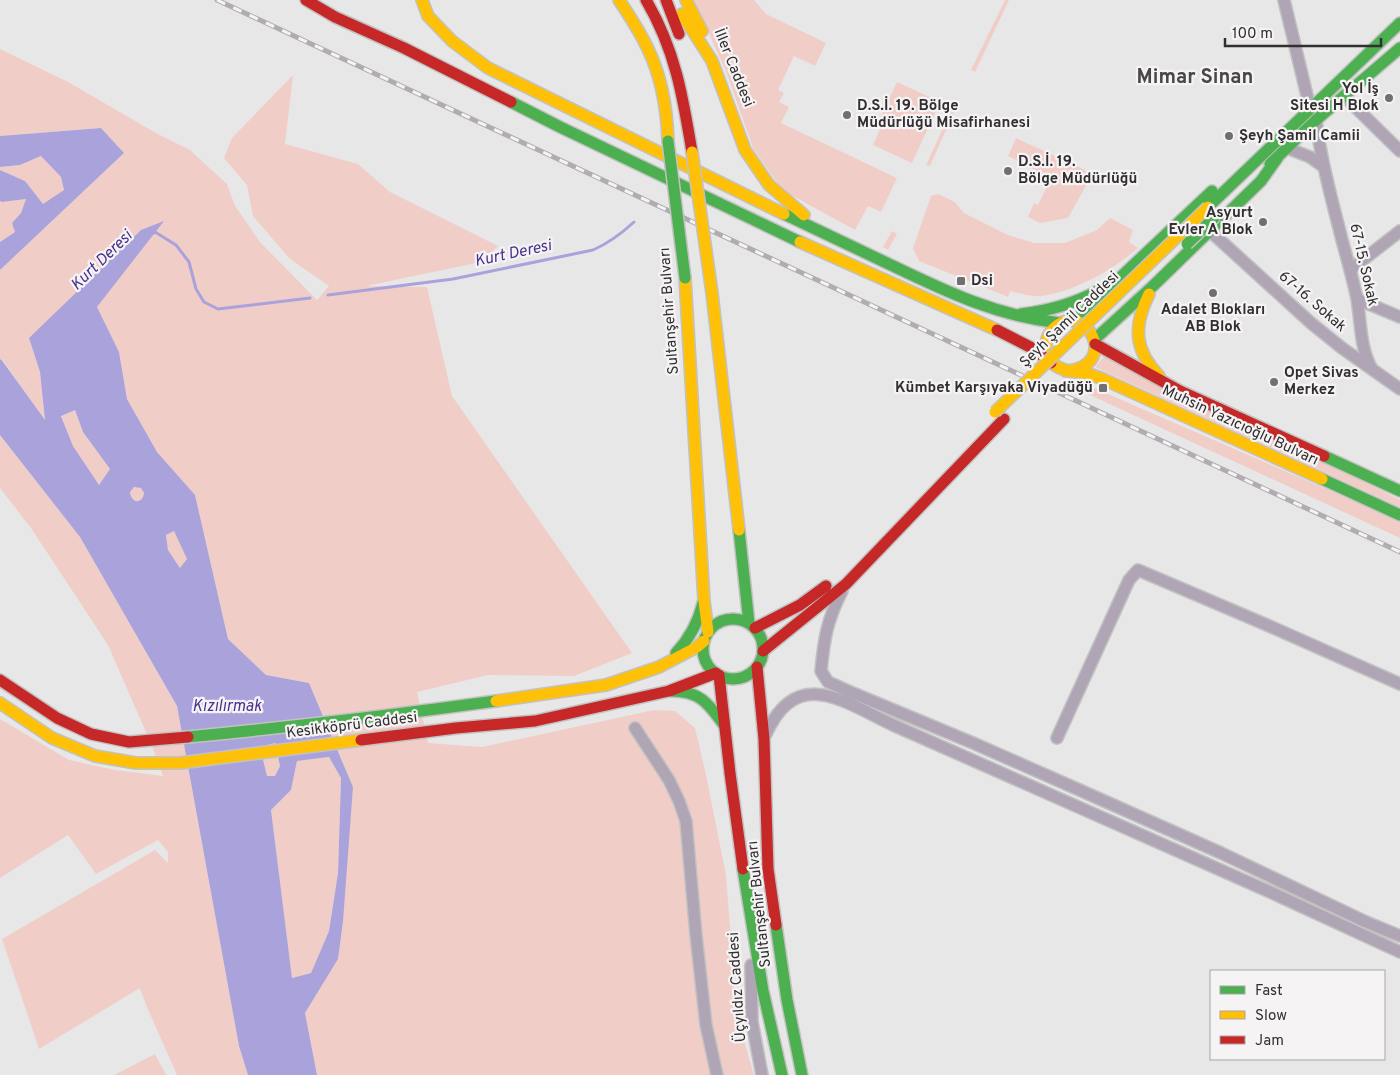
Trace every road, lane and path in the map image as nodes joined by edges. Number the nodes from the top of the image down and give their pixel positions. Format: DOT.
graph roads {
  1 [pos="306,0"];
  2 [pos="422,0"];
  3 [pos="619,0"];
  4 [pos="646,0"];
  5 [pos="666,0"];
  6 [pos="686,0"];
  7 [pos="1284,0"];
  8 [pos="682,14"];
  9 [pos="1400,23"];
  10 [pos="682,43"];
  11 [pos="1400,48"];
  12 [pos="694,96"];
  13 [pos="1344,96"];
  14 [pos="1310,108"];
  15 [pos="1316,120"];
  16 [pos="1270,147"];
  17 [pos="1287,148"];
  18 [pos="745,150"];
  19 [pos="1400,151"];
  20 [pos="692,152"];
  21 [pos="1278,157"];
  22 [pos="1324,167"];
  23 [pos="1210,231"];
  24 [pos="1400,231"];
  25 [pos="833,238"];
  26 [pos="1350,270"];
  27 [pos="1118,280"];
  28 [pos="1153,286"];
  29 [pos="1357,299"];
  30 [pos="1013,315"];
  31 [pos="1400,318"];
  32 [pos="1074,321"];
  33 [pos="1060,323"];
  34 [pos="1091,342"];
  35 [pos="1070,356"];
  36 [pos="1051,363"];
  37 [pos="1372,369"];
  38 [pos="1066,371"];
  39 [pos="1048,377"];
  40 [pos="1400,389"];
  41 [pos="1180,391"];
  42 [pos="1003,415"];
  43 [pos="1400,491"];
  44 [pos="1400,515"];
  45 [pos="846,584"];
  46 [pos="704,601"];
  47 [pos="752,625"];
  48 [pos="706,636"];
  49 [pos="763,652"];
  50 [pos="662,666"];
  51 [pos="757,668"];
  52 [pos="718,674"];
  53 [pos="0,680"];
  54 [pos="1400,684"];
  55 [pos="669,691"];
  56 [pos="0,703"];
  57 [pos="862,704"];
  58 [pos="724,725"];
  59 [pos="636,728"];
  60 [pos="1057,738"];
  61 [pos="764,739"];
  62 [pos="748,896"];
  63 [pos="1400,936"];
  64 [pos="1400,952"];
  65 [pos="717,1075"];
  66 [pos="762,1075"];
  67 [pos="782,1075"];
  68 [pos="802,1075"];
  1 -- 36 [label="main road, Muhsin Yazıcıoğlu Bulvarı"];
  2 -- 25 [label="main road"];
  3 -- 46 [label="main road, Sultanşehir Bulvarı, bridge"];
  4 -- 20 [label="main road"];
  5 -- 10 [label="main road"];
  6 -- 18 [label="main road, İller Caddesi"];
  7 -- 14 [label="street"];
  8 -- 18 [label="main road"];
  9 -- 14 [label="main road, Şeyh Şamil Caddesi"];
  11 -- 13 [label="main road, Şeyh Şamil Caddesi"];
  12 -- 20 [label="main road"];
  13 -- 15 [label="main road, Şeyh Şamil Caddesi"];
  13 -- 19 [label="street"];
  14 -- 16 [label="main road, Şeyh Şamil Caddesi"];
  15 -- 17 [label="main road, Şeyh Şamil Caddesi"];
  15 -- 22 [label="street, 67-15. Sokak"];
  16 -- 27 [label="main road"];
  16 -- 42 [label="main road, Şeyh Şamil Caddesi, bridge"];
  17 -- 21 [label="main road, Şeyh Şamil Caddesi"];
  17 -- 22 [label="street"];
  18 -- 25 [label="main road"];
  20 -- 47 [label="main road, bridge"];
  21 -- 23 [label="main road"];
  21 -- 34 [label="main road, Şeyh Şamil Caddesi, bridge"];
  22 -- 26 [label="street, 67-15. Sokak"];
  23 -- 28 [label="main road"];
  23 -- 37 [label="street, 67-16. Sokak"];
  24 -- 26 [label="street"];
  25 -- 30 [label="main road"];
  26 -- 29 [label="street, 67-15. Sokak"];
  27 -- 30 [label="main road"];
  27 -- 32 [label="main road"];
  28 -- 34 [label="main road"];
  28 -- 41 [label="main road"];
  29 -- 31 [label="street"];
  29 -- 37 [label="street, 67-15. Sokak"];
  30 -- 33 [label="main road"];
  32 -- 33 [label="main road"];
  32 -- 34 [label="main road, Muhsin Yazıcıoğlu Bulvarı"];
  33 -- 36 [label="main road"];
  34 -- 38 [label="main road"];
  34 -- 41 [label="main road, Muhsin Yazıcıoğlu Bulvarı"];
  35 -- 39 [label="main road, Şeyh Şamil Caddesi"];
  36 -- 38 [label="main road, Muhsin Yazıcıoğlu Bulvarı"];
  37 -- 40 [label="street, 67-16. Sokak"];
  38 -- 44 [label="main road, Muhsin Yazıcıoğlu Bulvarı"];
  41 -- 43 [label="main road, Muhsin Yazıcıoğlu Bulvarı"];
  42 -- 45 [label="main road, Şeyh Şamil Caddesi"];
  42 -- 47 [label="main road, Şeyh Şamil Caddesi"];
  45 -- 49 [label="main road, Şeyh Şamil Caddesi"];
  45 -- 57 [label="street"];
  46 -- 48 [label="main road, Sultanşehir Bulvarı"];
  46 -- 50 [label="main road"];
  47 -- 48 [label="main road"];
  47 -- 49 [label="main road"];
  48 -- 50 [label="main road, Kesikköprü Caddesi"];
  48 -- 52 [label="main road, Sultanşehir Bulvarı"];
  49 -- 51 [label="main road, Sultanşehir Bulvarı"];
  50 -- 53 [label="main road, Kesikköprü Caddesi"];
  51 -- 52 [label="main road"];
  51 -- 61 [label="main road, Sultanşehir Bulvarı"];
  52 -- 55 [label="main road, Kesikköprü Caddesi"];
  52 -- 58 [label="main road, Sultanşehir Bulvarı"];
  54 -- 60 [label="street"];
  55 -- 56 [label="main road, Kesikköprü Caddesi"];
  55 -- 58 [label="main road"];
  57 -- 61 [label="street"];
  57 -- 63 [label="street"];
  57 -- 64 [label="street"];
  58 -- 62 [label="main road, Sultanşehir Bulvarı"];
  59 -- 65 [label="street"];
  61 -- 68 [label="main road, Sultanşehir Bulvarı"];
  62 -- 66 [label="street, Üçyıldız Caddesi"];
  62 -- 67 [label="main road, Sultanşehir Bulvarı"];
}
